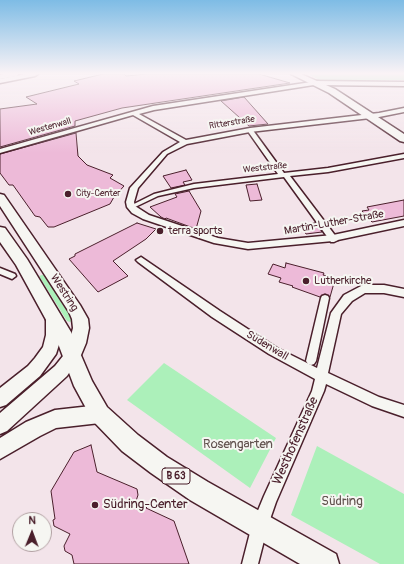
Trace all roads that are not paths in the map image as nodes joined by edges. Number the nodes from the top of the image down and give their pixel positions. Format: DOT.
graph roads {
  1 [pos="202,100"];
  2 [pos="346,100"];
  3 [pos="404,110"];
  4 [pos="133,113"];
  5 [pos="371,116"];
  6 [pos="250,130"];
  7 [pos="404,139"];
  8 [pos="185,142"];
  9 [pos="0,151"];
  10 [pos="404,156"];
  11 [pos="284,175"];
  12 [pos="0,197"];
  13 [pos="131,207"];
  14 [pos="404,223"];
  15 [pos="0,231"];
  16 [pos="334,239"];
  17 [pos="141,260"];
  18 [pos="0,271"];
  19 [pos="12,276"];
  20 [pos="404,293"];
  21 [pos="325,298"];
  22 [pos="54,318"];
  23 [pos="73,355"];
  24 [pos="311,361"];
  25 [pos="321,376"];
  26 [pos="0,399"];
  27 [pos="404,411"];
  28 [pos="100,414"];
  29 [pos="0,425"];
  30 [pos="0,449"];
  31 [pos="260,525"];
  32 [pos="250,564"];
  33 [pos="326,564"];
  1 -- 4 [label="street, Westenwall"];
  2 -- 5 [label="main road"];
  3 -- 5 [label="street, Ritterstraße"];
  4 -- 8 [label="street"];
  4 -- 9 [label="street, Westenwall"];
  5 -- 6 [label="street, Ritterstraße"];
  5 -- 7 [label="main road"];
  6 -- 8 [label="street, Ritterstraße"];
  6 -- 11 [label="street"];
  8 -- 13 [label="street, Ritterstraße"];
  10 -- 11 [label="street, Weststraße"];
  11 -- 13 [label="street, Weststraße"];
  11 -- 16 [label="street"];
  12 -- 23 [label="main road, Westring"];
  13 -- 16 [label="street, Martin-Luther-Straße"];
  14 -- 16 [label="street, Martin-Luther-Straße"];
  15 -- 22 [label="main road, Westring / B 63"];
  17 -- 25 [label="street, Südenwall"];
  18 -- 19 [label="street"];
  20 -- 25 [label="street, Westhofenstraße"];
  21 -- 24 [label="street"];
  22 -- 23 [label="main road, Westring / B 63"];
  22 -- 26 [label="main road"];
  23 -- 28 [label="main road, B 63"];
  23 -- 29 [label="main road"];
  25 -- 27 [label="street, Südenwall"];
  25 -- 31 [label="street, Westhofenstraße"];
  28 -- 30 [label="main road"];
  28 -- 31 [label="main road, B 63"];
  31 -- 32 [label="street, Westhofenstraße"];
  31 -- 33 [label="main road, B 63"];
}
